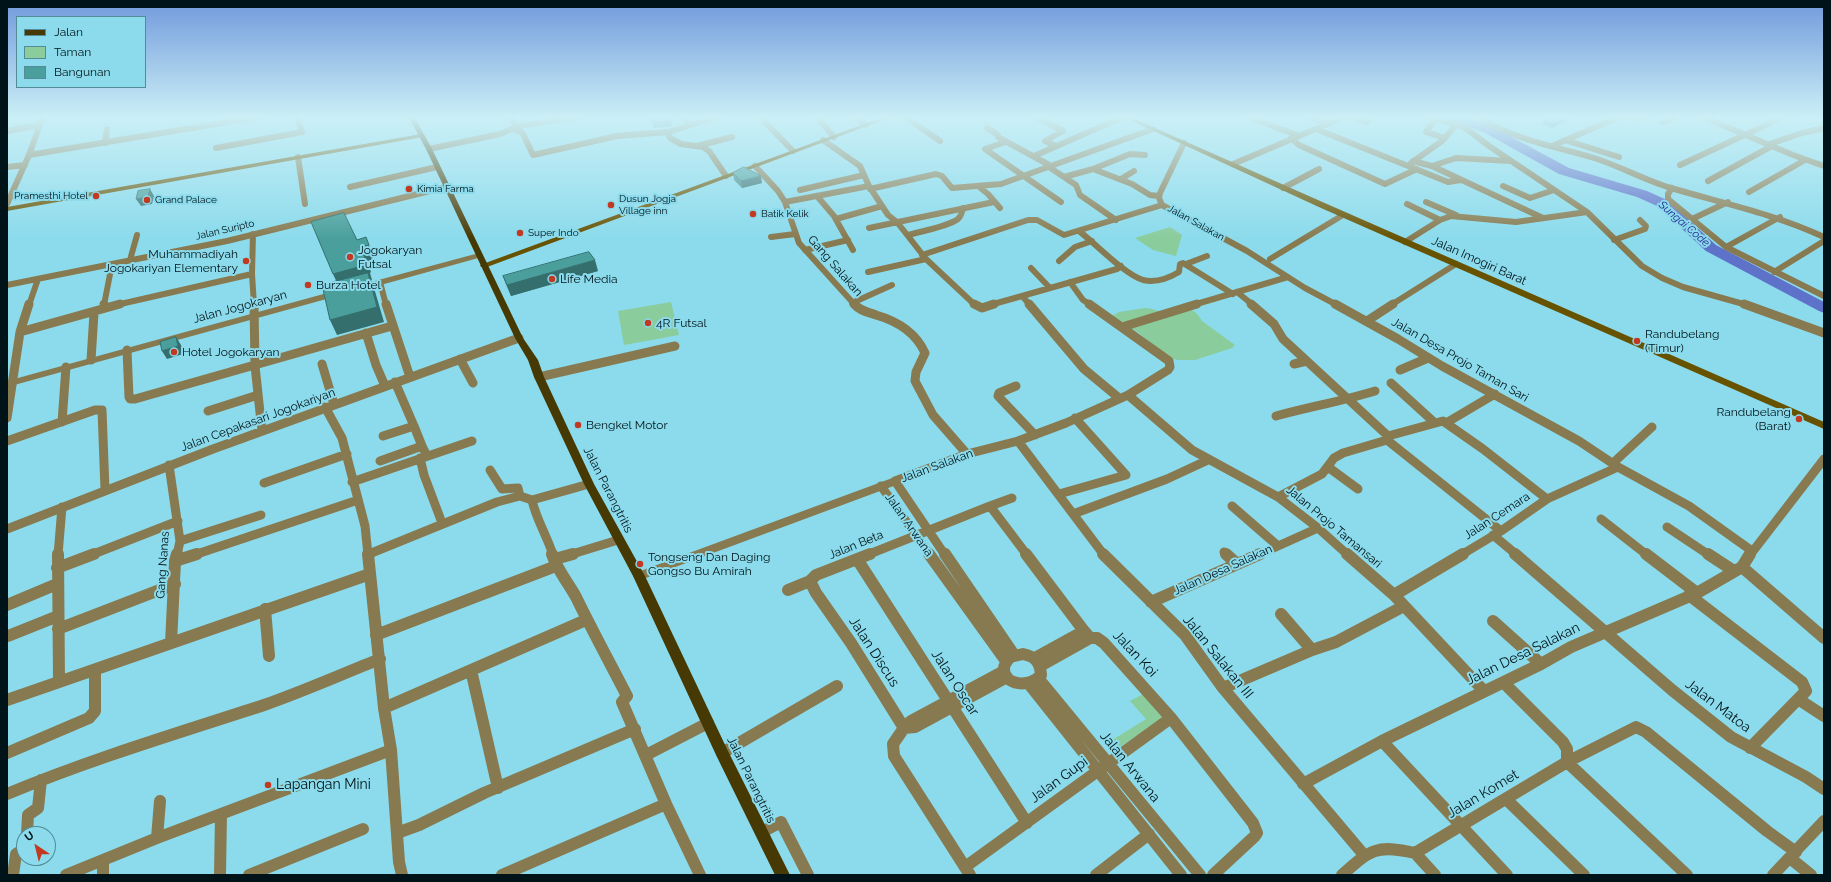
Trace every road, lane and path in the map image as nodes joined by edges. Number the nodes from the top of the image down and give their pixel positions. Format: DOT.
graph roads {
  1 [pos="28,157"];
  2 [pos="298,157"];
  3 [pos="433,157"];
  4 [pos="713,157"];
  5 [pos="778,157"];
  6 [pos="848,157"];
  7 [pos="996,157"];
  8 [pos="1036,157"];
  9 [pos="1077,157"];
  10 [pos="1122,157"];
  11 [pos="1177,157"];
  12 [pos="1217,157"];
  13 [pos="1248,157"];
  14 [pos="1326,157"];
  15 [pos="1395,157"];
  16 [pos="1419,157"];
  17 [pos="1507,157"];
  18 [pos="1588,157"];
  19 [pos="1696,157"];
  20 [pos="1750,157"];
  21 [pos="1798,157"];
  22 [pos="1805,160"];
  23 [pos="1512,161"];
  24 [pos="1411,163"];
  25 [pos="1233,164"];
  26 [pos="25,165"];
  27 [pos="1680,165"];
  28 [pos="755,166"];
  29 [pos="1432,166"];
  30 [pos="1824,166"];
  31 [pos="437,167"];
  32 [pos="1050,167"];
  33 [pos="7,168"];
  34 [pos="1092,169"];
  35 [pos="1318,169"];
  36 [pos="1417,169"];
  37 [pos="1134,171"];
  38 [pos="864,175"];
  39 [pos="1023,175"];
  40 [pos="726,176"];
  41 [pos="1064,177"];
  42 [pos="1121,179"];
  43 [pos="1461,180"];
  44 [pos="1708,181"];
  45 [pos="978,186"];
  46 [pos="1504,186"];
  47 [pos="350,187"];
  48 [pos="446,187"];
  49 [pos="870,188"];
  50 [pos="1283,188"];
  51 [pos="1672,188"];
  52 [pos="800,190"];
  53 [pos="1554,190"];
  54 [pos="1750,192"];
  55 [pos="817,196"];
  56 [pos="1156,196"];
  57 [pos="785,202"];
  58 [pos="994,202"];
  59 [pos="1061,202"];
  60 [pos="1426,202"];
  61 [pos="1728,202"];
  62 [pos="7,204"];
  63 [pos="305,204"];
  64 [pos="1407,204"];
  65 [pos="882,206"];
  66 [pos="1159,206"];
  67 [pos="963,208"];
  68 [pos="1000,208"];
  69 [pos="7,209"];
  70 [pos="1587,212"];
  71 [pos="1343,215"];
  72 [pos="1459,217"];
  73 [pos="1780,217"];
  74 [pos="836,218"];
  75 [pos="1543,218"];
  76 [pos="1692,219"];
  77 [pos="1116,220"];
  78 [pos="1440,220"];
  79 [pos="1640,220"];
  80 [pos="897,222"];
  81 [pos="869,228"];
  82 [pos="1079,231"];
  83 [pos="253,234"];
  84 [pos="795,234"];
  85 [pos="137,235"];
  86 [pos="908,235"];
  87 [pos="771,237"];
  88 [pos="1824,237"];
  89 [pos="848,240"];
  90 [pos="1614,240"];
  91 [pos="1092,241"];
  92 [pos="1824,241"];
  93 [pos="1405,242"];
  94 [pos="1726,247"];
  95 [pos="805,250"];
  96 [pos="853,250"];
  97 [pos="1207,256"];
  98 [pos="924,257"];
  99 [pos="1270,259"];
  100 [pos="130,260"];
  101 [pos="482,260"];
  102 [pos="1059,260"];
  103 [pos="112,264"];
  104 [pos="1186,264"];
  105 [pos="1456,264"];
  106 [pos="1121,266"];
  107 [pos="1031,268"];
  108 [pos="868,272"];
  109 [pos="1774,272"];
  110 [pos="252,274"];
  111 [pos="1288,277"];
  112 [pos="38,279"];
  113 [pos="380,282"];
  114 [pos="1070,282"];
  115 [pos="892,284"];
  116 [pos="7,285"];
  117 [pos="1050,288"];
  118 [pos="1235,293"];
  119 [pos="1022,296"];
  120 [pos="1824,296"];
  121 [pos="852,302"];
  122 [pos="105,308"];
  123 [pos="94,313"];
  124 [pos="255,316"];
  125 [pos="1366,321"];
  126 [pos="392,326"];
  127 [pos="1122,328"];
  128 [pos="20,332"];
  129 [pos="366,333"];
  130 [pos="1824,333"];
  131 [pos="519,338"];
  132 [pos="675,346"];
  133 [pos="127,350"];
  134 [pos="460,358"];
  135 [pos="1428,358"];
  136 [pos="90,360"];
  137 [pos="1307,361"];
  138 [pos="322,364"];
  139 [pos="1294,364"];
  140 [pos="255,366"];
  141 [pos="66,367"];
  142 [pos="1400,370"];
  143 [pos="410,377"];
  144 [pos="539,377"];
  145 [pos="395,382"];
  146 [pos="9,383"];
  147 [pos="473,383"];
  148 [pos="1391,383"];
  149 [pos="385,386"];
  150 [pos="1016,386"];
  151 [pos="1375,391"];
  152 [pos="1495,394"];
  153 [pos="258,395"];
  154 [pos="1123,396"];
  155 [pos="1347,400"];
  156 [pos="330,406"];
  157 [pos="208,411"];
  158 [pos="1276,416"];
  159 [pos="7,418"];
  160 [pos="1075,418"];
  161 [pos="62,422"];
  162 [pos="1435,423"];
  163 [pos="1446,423"];
  164 [pos="414,426"];
  165 [pos="1652,426"];
  166 [pos="1824,426"];
  167 [pos="262,431"];
  168 [pos="1035,435"];
  169 [pos="383,436"];
  170 [pos="1387,438"];
  171 [pos="7,440"];
  172 [pos="472,441"];
  173 [pos="1018,442"];
  174 [pos="422,446"];
  175 [pos="347,454"];
  176 [pos="967,454"];
  177 [pos="424,457"];
  178 [pos="1824,459"];
  179 [pos="1208,460"];
  180 [pos="380,461"];
  181 [pos="1615,465"];
  182 [pos="169,466"];
  183 [pos="1328,467"];
  184 [pos="490,470"];
  185 [pos="895,481"];
  186 [pos="352,482"];
  187 [pos="264,483"];
  188 [pos="589,484"];
  189 [pos="881,486"];
  190 [pos="1358,489"];
  191 [pos="105,490"];
  192 [pos="1059,494"];
  193 [pos="520,496"];
  194 [pos="1278,497"];
  195 [pos="1012,498"];
  196 [pos="1547,499"];
  197 [pos="358,500"];
  198 [pos="532,500"];
  199 [pos="990,506"];
  200 [pos="1232,506"];
  201 [pos="62,507"];
  202 [pos="1073,514"];
  203 [pos="261,515"];
  204 [pos="1601,519"];
  205 [pos="178,521"];
  206 [pos="442,523"];
  207 [pos="1667,527"];
  208 [pos="1318,528"];
  209 [pos="7,529"];
  210 [pos="928,530"];
  211 [pos="1497,533"];
  212 [pos="915,535"];
  213 [pos="618,540"];
  214 [pos="180,541"];
  215 [pos="1278,546"];
  216 [pos="1752,551"];
  217 [pos="1224,552"];
  218 [pos="369,554"];
  219 [pos="857,559"];
  220 [pos="175,561"];
  221 [pos="556,562"];
  222 [pos="1237,564"];
  223 [pos="57,568"];
  224 [pos="1738,569"];
  225 [pos="370,574"];
  226 [pos="638,576"];
  227 [pos="810,581"];
  228 [pos="57,584"];
  229 [pos="175,584"];
  230 [pos="788,590"];
  231 [pos="1693,594"];
  232 [pos="1394,595"];
  233 [pos="1151,602"];
  234 [pos="7,605"];
  235 [pos="1404,606"];
  236 [pos="266,609"];
  237 [pos="1281,614"];
  238 [pos="58,616"];
  239 [pos="586,620"];
  240 [pos="1493,621"];
  241 [pos="58,629"];
  242 [pos="1606,631"];
  243 [pos="1087,634"];
  244 [pos="376,635"];
  245 [pos="8,636"];
  246 [pos="1824,638"];
  247 [pos="171,643"];
  248 [pos="1312,650"];
  249 [pos="269,656"];
  250 [pos="380,660"];
  251 [pos="1541,664"];
  252 [pos="1008,666"];
  253 [pos="95,670"];
  254 [pos="471,670"];
  255 [pos="1035,671"];
  256 [pos="59,682"];
  257 [pos="1504,683"];
  258 [pos="837,686"];
  259 [pos="1223,688"];
  260 [pos="1484,691"];
  261 [pos="1798,699"];
  262 [pos="7,700"];
  263 [pos="950,703"];
  264 [pos="384,708"];
  265 [pos="1824,716"];
  266 [pos="1171,718"];
  267 [pos="708,723"];
  268 [pos="904,728"];
  269 [pos="635,729"];
  270 [pos="1382,741"];
  271 [pos="1750,748"];
  272 [pos="391,750"];
  273 [pos="7,753"];
  274 [pos="722,753"];
  275 [pos="646,755"];
  276 [pos="1567,762"];
  277 [pos="1104,768"];
  278 [pos="41,780"];
  279 [pos="1303,784"];
  280 [pos="498,788"];
  281 [pos="1824,789"];
  282 [pos="7,794"];
  283 [pos="1506,799"];
  284 [pos="160,801"];
  285 [pos="666,804"];
  286 [pos="221,814"];
  287 [pos="1824,821"];
  288 [pos="1027,823"];
  289 [pos="27,826"];
  290 [pos="1460,826"];
  291 [pos="363,829"];
  292 [pos="762,832"];
  293 [pos="397,833"];
  294 [pos="1149,834"];
  295 [pos="157,838"];
  296 [pos="1415,853"];
  297 [pos="16,854"];
  298 [pos="1364,855"];
  299 [pos="1793,855"];
  300 [pos="103,860"];
  301 [pos="968,871"];
  302 [pos="13,875"];
  303 [pos="66,875"];
  304 [pos="103,875"];
  305 [pos="220,875"];
  306 [pos="249,875"];
  307 [pos="402,875"];
  308 [pos="502,875"];
  309 [pos="700,875"];
  310 [pos="783,875"];
  311 [pos="808,875"];
  312 [pos="1096,875"];
  313 [pos="1181,875"];
  314 [pos="1200,875"];
  315 [pos="1213,875"];
  316 [pos="1342,875"];
  317 [pos="1435,875"];
  318 [pos="1506,875"];
  319 [pos="1584,875"];
  320 [pos="1687,875"];
  321 [pos="1773,875"];
  322 [pos="1811,875"];
  1 -- 26 [label="street"];
  2 -- 63 [label="street"];
  2 -- 69 [label="main road"];
  3 -- 31 [label="main road, Jalan Parangtritis"];
  4 -- 40 [label="street"];
  5 -- 28 [label="main road"];
  6 -- 38 [label="street"];
  7 -- 39 [label="street"];
  8 -- 32 [label="street"];
  9 -- 32 [label="street"];
  10 -- 34 [label="street"];
  11 -- 56 [label="street, Jalan Salakan"];
  12 -- 25 [label="main road, Jalan Imogiri Barat"];
  13 -- 25 [label="street"];
  14 -- 36 [label="street"];
  15 -- 24 [label="street"];
  16 -- 24 [label="street"];
  17 -- 23 [label="street"];
  18 -- 51 [label="street"];
  19 -- 27 [label="street"];
  20 -- 44 [label="street"];
  21 -- 22 [label="street"];
  22 -- 30 [label="street"];
  22 -- 54 [label="street"];
  23 -- 29 [label="street"];
  23 -- 53 [label="street"];
  24 -- 29 [label="street"];
  24 -- 36 [label="street"];
  25 -- 50 [label="main road, Jalan Imogiri Barat"];
  26 -- 33 [label="street"];
  26 -- 62 [label="street"];
  28 -- 40 [label="main road"];
  28 -- 57 [label="street, Gang Salakan"];
  29 -- 43 [label="street"];
  31 -- 47 [label="street"];
  31 -- 48 [label="main road, Jalan Parangtritis"];
  32 -- 39 [label="street"];
  32 -- 41 [label="street"];
  34 -- 41 [label="street"];
  34 -- 42 [label="street"];
  35 -- 50 [label="street"];
  36 -- 43 [label="street"];
  37 -- 42 [label="street"];
  38 -- 49 [label="street"];
  38 -- 52 [label="street"];
  39 -- 45 [label="street"];
  39 -- 59 [label="street"];
  40 -- 101 [label="main road"];
  41 -- 77 [label="street"];
  42 -- 56 [label="street"];
  43 -- 75 [label="street"];
  45 -- 49 [label="street"];
  45 -- 58 [label="street"];
  46 -- 53 [label="street"];
  48 -- 83 [label="street, Jalan Suripto"];
  48 -- 101 [label="main road, Jalan Parangtritis"];
  49 -- 55 [label="street"];
  49 -- 65 [label="street"];
  50 -- 71 [label="main road, Jalan Imogiri Barat"];
  51 -- 61 [label="street"];
  51 -- 76 [label="street"];
  53 -- 70 [label="street"];
  55 -- 57 [label="street"];
  55 -- 74 [label="street"];
  56 -- 66 [label="street, Jalan Salakan"];
  57 -- 84 [label="street, Gang Salakan"];
  58 -- 67 [label="street"];
  58 -- 68 [label="street"];
  60 -- 72 [label="street"];
  61 -- 73 [label="street"];
  61 -- 76 [label="street"];
  64 -- 78 [label="street"];
  65 -- 74 [label="street"];
  65 -- 80 [label="street"];
  66 -- 77 [label="street"];
  66 -- 111 [label="street, Jalan Salakan"];
  67 -- 80 [label="street"];
  67 -- 86 [label="street"];
  70 -- 75 [label="street"];
  70 -- 90 [label="street"];
  71 -- 93 [label="main road, Jalan Imogiri Barat"];
  71 -- 99 [label="street"];
  72 -- 75 [label="street"];
  72 -- 78 [label="street"];
  73 -- 88 [label="street"];
  73 -- 94 [label="street"];
  74 -- 89 [label="street"];
  76 -- 94 [label="street"];
  77 -- 82 [label="street"];
  78 -- 93 [label="street"];
  79 -- 90 [label="street"];
  80 -- 81 [label="street"];
  80 -- 86 [label="street"];
  82 -- 91 [label="street"];
  82 -- 98 [label="street"];
  83 -- 100 [label="street, Jalan Suripto"];
  83 -- 110 [label="street"];
  84 -- 87 [label="street"];
  84 -- 95 [label="street, Gang Salakan"];
  85 -- 100 [label="street"];
  86 -- 98 [label="street"];
  89 -- 95 [label="street"];
  89 -- 96 [label="street"];
  90 -- 130 [label="street"];
  91 -- 102 [label="street"];
  91 -- 106 [label="street"];
  92 -- 109 [label="street"];
  93 -- 105 [label="main road, Jalan Imogiri Barat"];
  94 -- 109 [label="street"];
  95 -- 121 [label="street, Gang Salakan"];
  97 -- 104 [label="street"];
  98 -- 108 [label="street"];
  98 -- 119 [label="street"];
  100 -- 103 [label="street, Jalan Suripto"];
  101 -- 113 [label="street, Jalan Jogokaryan"];
  101 -- 131 [label="main road, Jalan Parangtritis"];
  103 -- 112 [label="street, Jalan Suripto"];
  103 -- 122 [label="street"];
  104 -- 106 [label="street"];
  104 -- 118 [label="street, Jalan Matoa"];
  105 -- 125 [label="street"];
  105 -- 166 [label="main road, Jalan Imogiri Barat"];
  106 -- 114 [label="street"];
  107 -- 117 [label="street"];
  109 -- 120 [label="street"];
  110 -- 122 [label="street"];
  110 -- 124 [label="street"];
  111 -- 118 [label="street"];
  111 -- 125 [label="street, Jalan Desa Projo Taman Sari"];
  112 -- 116 [label="street, Jalan Suripto"];
  112 -- 128 [label="street"];
  113 -- 124 [label="street, Jalan Jogokaryan"];
  113 -- 126 [label="street"];
  114 -- 117 [label="street"];
  114 -- 127 [label="street"];
  115 -- 121 [label="street"];
  117 -- 119 [label="street"];
  118 -- 127 [label="street"];
  118 -- 137 [label="street, Jalan Matoa"];
  119 -- 154 [label="street, Jalan Projo Tamansari"];
  121 -- 176 [label="street, Gang Salakan"];
  122 -- 123 [label="street"];
  123 -- 128 [label="street"];
  123 -- 136 [label="street"];
  124 -- 133 [label="street, Jalan Jogokaryan"];
  124 -- 140 [label="street"];
  125 -- 135 [label="street, Jalan Desa Projo Taman Sari"];
  126 -- 129 [label="street"];
  126 -- 143 [label="street"];
  127 -- 154 [label="street, Jalan Salakan"];
  128 -- 146 [label="street"];
  129 -- 140 [label="street"];
  129 -- 149 [label="street"];
  131 -- 134 [label="street, Jalan Cepakasari Jogokariyan"];
  131 -- 144 [label="main road, Jalan Parangtritis"];
  132 -- 144 [label="street"];
  133 -- 136 [label="street, Jalan Jogokaryan"];
  133 -- 140 [label="street"];
  134 -- 143 [label="street, Jalan Cepakasari Jogokariyan"];
  134 -- 147 [label="street"];
  135 -- 142 [label="street"];
  135 -- 152 [label="street, Jalan Desa Projo Taman Sari"];
  136 -- 141 [label="street, Jalan Jogokaryan"];
  137 -- 139 [label="street"];
  137 -- 155 [label="street, Jalan Matoa"];
  138 -- 156 [label="street"];
  140 -- 153 [label="street"];
  141 -- 146 [label="street, Jalan Jogokaryan"];
  141 -- 161 [label="street"];
  143 -- 145 [label="street, Jalan Cepakasari Jogokariyan"];
  144 -- 188 [label="main road, Jalan Parangtritis"];
  145 -- 149 [label="street, Jalan Cepakasari Jogokariyan"];
  145 -- 164 [label="street"];
  146 -- 159 [label="street"];
  148 -- 162 [label="street"];
  149 -- 156 [label="street, Jalan Cepakasari Jogokariyan"];
  150 -- 168 [label="street"];
  151 -- 155 [label="street"];
  152 -- 163 [label="street"];
  152 -- 181 [label="street, Jalan Desa Projo Taman Sari"];
  153 -- 157 [label="street"];
  153 -- 167 [label="street"];
  154 -- 160 [label="street, Jalan Salakan"];
  154 -- 179 [label="street, Jalan Projo Tamansari"];
  155 -- 158 [label="street"];
  155 -- 170 [label="street, Jalan Matoa"];
  156 -- 167 [label="street, Jalan Cepakasari Jogokariyan"];
  156 -- 175 [label="street"];
  160 -- 168 [label="street, Jalan Salakan"];
  160 -- 192 [label="street"];
  161 -- 171 [label="street"];
  161 -- 191 [label="street"];
  162 -- 163 [label="street"];
  162 -- 170 [label="street"];
  163 -- 196 [label="street"];
  164 -- 169 [label="street"];
  164 -- 174 [label="street"];
  165 -- 181 [label="street, Jalan Cemara"];
  167 -- 182 [label="street, Jalan Cepakasari Jogokariyan"];
  168 -- 173 [label="street, Jalan Salakan"];
  170 -- 183 [label="street"];
  170 -- 211 [label="street, Jalan Matoa"];
  172 -- 177 [label="street"];
  173 -- 176 [label="street, Jalan Salakan"];
  173 -- 192 [label="street, Jalan Salakan III"];
  174 -- 177 [label="street"];
  174 -- 180 [label="street"];
  175 -- 186 [label="street"];
  175 -- 187 [label="street"];
  176 -- 185 [label="street, Jalan Salakan"];
  177 -- 186 [label="street"];
  177 -- 206 [label="street"];
  178 -- 216 [label="street, Jalan Desa Salakan"];
  179 -- 194 [label="street, Jalan Projo Tamansari"];
  179 -- 202 [label="street"];
  181 -- 196 [label="street, Jalan Cemara"];
  181 -- 216 [label="street, Jalan Desa Projo Taman Sari"];
  182 -- 191 [label="street, Jalan Cepakasari Jogokariyan"];
  182 -- 205 [label="street, Gang Nanas"];
  183 -- 190 [label="street"];
  183 -- 194 [label="street"];
  184 -- 193 [label="street"];
  185 -- 189 [label="street, Jalan Salakan"];
  185 -- 210 [label="street, Jalan Arwana"];
  186 -- 197 [label="street"];
  188 -- 198 [label="street"];
  188 -- 213 [label="main road, Jalan Parangtritis"];
  189 -- 212 [label="street, Jalan Arwana"];
  189 -- 226 [label="street, Jalan Salakan"];
  191 -- 201 [label="street, Jalan Cepakasari Jogokariyan"];
  192 -- 202 [label="street, Jalan Salakan III"];
  193 -- 198 [label="street"];
  193 -- 206 [label="street"];
  194 -- 208 [label="street, Jalan Projo Tamansari"];
  195 -- 199 [label="street"];
  196 -- 211 [label="street, Jalan Cemara"];
  197 -- 218 [label="street"];
  197 -- 220 [label="street"];
  198 -- 221 [label="street"];
  199 -- 210 [label="street"];
  199 -- 243 [label="street, Jalan Koi"];
  200 -- 215 [label="street"];
  201 -- 209 [label="street, Jalan Cepakasari Jogokariyan"];
  201 -- 223 [label="street"];
  202 -- 233 [label="street, Jalan Salakan III"];
  203 -- 214 [label="street"];
  204 -- 231 [label="street"];
  205 -- 214 [label="street, Gang Nanas"];
  205 -- 223 [label="street"];
  206 -- 218 [label="street"];
  207 -- 224 [label="street"];
  208 -- 215 [label="street, Jalan Desa Salakan"];
  208 -- 232 [label="street, Jalan Projo Tamansari"];
  210 -- 212 [label="street, Jalan Beta"];
  210 -- 252 [label="street, Jalan Arwana"];
  211 -- 232 [label="street, Jalan Cemara"];
  211 -- 242 [label="street, Jalan Matoa"];
  212 -- 219 [label="street, Jalan Beta"];
  212 -- 252 [label="street, Jalan Arwana"];
  213 -- 221 [label="street"];
  213 -- 226 [label="main road, Jalan Parangtritis"];
  214 -- 220 [label="street, Gang Nanas"];
  215 -- 222 [label="street, Jalan Desa Salakan"];
  216 -- 224 [label="street, Jalan Desa Salakan"];
  217 -- 222 [label="street"];
  218 -- 225 [label="street"];
  219 -- 227 [label="street, Jalan Beta"];
  219 -- 263 [label="street, Jalan Oscar"];
  220 -- 229 [label="street, Gang Nanas"];
  221 -- 239 [label="street"];
  221 -- 244 [label="street"];
  222 -- 233 [label="street, Jalan Desa Salakan"];
  223 -- 228 [label="street"];
  224 -- 231 [label="street, Jalan Desa Salakan"];
  224 -- 246 [label="street"];
  225 -- 236 [label="street"];
  225 -- 244 [label="street"];
  226 -- 267 [label="main road, Jalan Parangtritis"];
  227 -- 230 [label="street, Jalan Beta"];
  227 -- 268 [label="street, Jalan Discus"];
  228 -- 234 [label="street"];
  228 -- 238 [label="street"];
  229 -- 241 [label="street"];
  229 -- 247 [label="street, Gang Nanas"];
  231 -- 242 [label="street, Jalan Desa Salakan"];
  231 -- 261 [label="street"];
  232 -- 235 [label="street, Jalan Projo Tamansari"];
  233 -- 259 [label="street, Jalan Salakan III"];
  235 -- 248 [label="street"];
  235 -- 260 [label="street, Jalan Projo Tamansari"];
  236 -- 247 [label="street"];
  236 -- 249 [label="street"];
  237 -- 248 [label="street"];
  238 -- 241 [label="street"];
  238 -- 245 [label="street"];
  239 -- 254 [label="street"];
  239 -- 269 [label="street"];
  240 -- 251 [label="street"];
  241 -- 256 [label="street"];
  242 -- 251 [label="street, Jalan Desa Salakan"];
  242 -- 271 [label="street, Jalan Matoa"];
  243 -- 255 [label="street"];
  243 -- 266 [label="street, Jalan Koi"];
  244 -- 250 [label="street"];
  247 -- 253 [label="street"];
  248 -- 259 [label="street"];
  250 -- 264 [label="street"];
  250 -- 278 [label="street"];
  251 -- 257 [label="street, Jalan Desa Salakan"];
  252 -- 255 [label="street"];
  252 -- 255 [label="street"];
  252 -- 263 [label="street"];
  253 -- 256 [label="street"];
  253 -- 273 [label="street"];
  254 -- 264 [label="street"];
  254 -- 280 [label="street"];
  255 -- 277 [label="street, Jalan Arwana"];
  256 -- 262 [label="street"];
  257 -- 260 [label="street, Jalan Desa Salakan"];
  257 -- 276 [label="street"];
  258 -- 274 [label="street"];
  259 -- 279 [label="street, Jalan Salakan III"];
  260 -- 270 [label="street, Jalan Desa Salakan"];
  261 -- 265 [label="street"];
  261 -- 271 [label="street"];
  263 -- 268 [label="street"];
  263 -- 288 [label="street, Jalan Oscar"];
  264 -- 272 [label="street"];
  266 -- 277 [label="street, Jalan Gupi"];
  266 -- 315 [label="street, Jalan Koi"];
  267 -- 274 [label="main road, Jalan Parangtritis"];
  267 -- 275 [label="street"];
  268 -- 301 [label="street"];
  269 -- 275 [label="street"];
  269 -- 280 [label="street"];
  270 -- 279 [label="street, Jalan Desa Salakan"];
  270 -- 290 [label="street"];
  271 -- 281 [label="street, Jalan Matoa"];
  272 -- 286 [label="street"];
  272 -- 293 [label="street"];
  274 -- 292 [label="main road, Jalan Parangtritis"];
  275 -- 285 [label="street"];
  276 -- 283 [label="street, Jalan Komet"];
  276 -- 299 [label="street, Jalan Komet"];
  276 -- 320 [label="street"];
  277 -- 288 [label="street, Jalan Gupi"];
  277 -- 294 [label="street, Jalan Arwana"];
  277 -- 314 [label="street, Jalan Arwana"];
  278 -- 282 [label="street"];
  278 -- 289 [label="street"];
  279 -- 298 [label="street, Jalan Salakan III"];
  280 -- 293 [label="street"];
  283 -- 290 [label="street, Jalan Komet"];
  283 -- 319 [label="street"];
  284 -- 295 [label="street"];
  285 -- 308 [label="street"];
  285 -- 309 [label="street"];
  286 -- 295 [label="street"];
  286 -- 305 [label="street"];
  287 -- 299 [label="street"];
  288 -- 301 [label="street, Jalan Gupi"];
  290 -- 296 [label="street, Jalan Komet"];
  290 -- 318 [label="street"];
  291 -- 306 [label="street"];
  292 -- 310 [label="main road, Jalan Parangtritis"];
  292 -- 311 [label="street"];
  293 -- 307 [label="street"];
  294 -- 312 [label="street"];
  294 -- 313 [label="street, Jalan Arwana"];
  295 -- 300 [label="street"];
  296 -- 298 [label="street"];
  296 -- 317 [label="street"];
  297 -- 302 [label="street"];
  298 -- 316 [label="street"];
  299 -- 321 [label="street"];
  299 -- 322 [label="street, Jalan Komet"];
  300 -- 303 [label="street"];
  300 -- 304 [label="street"];
}
